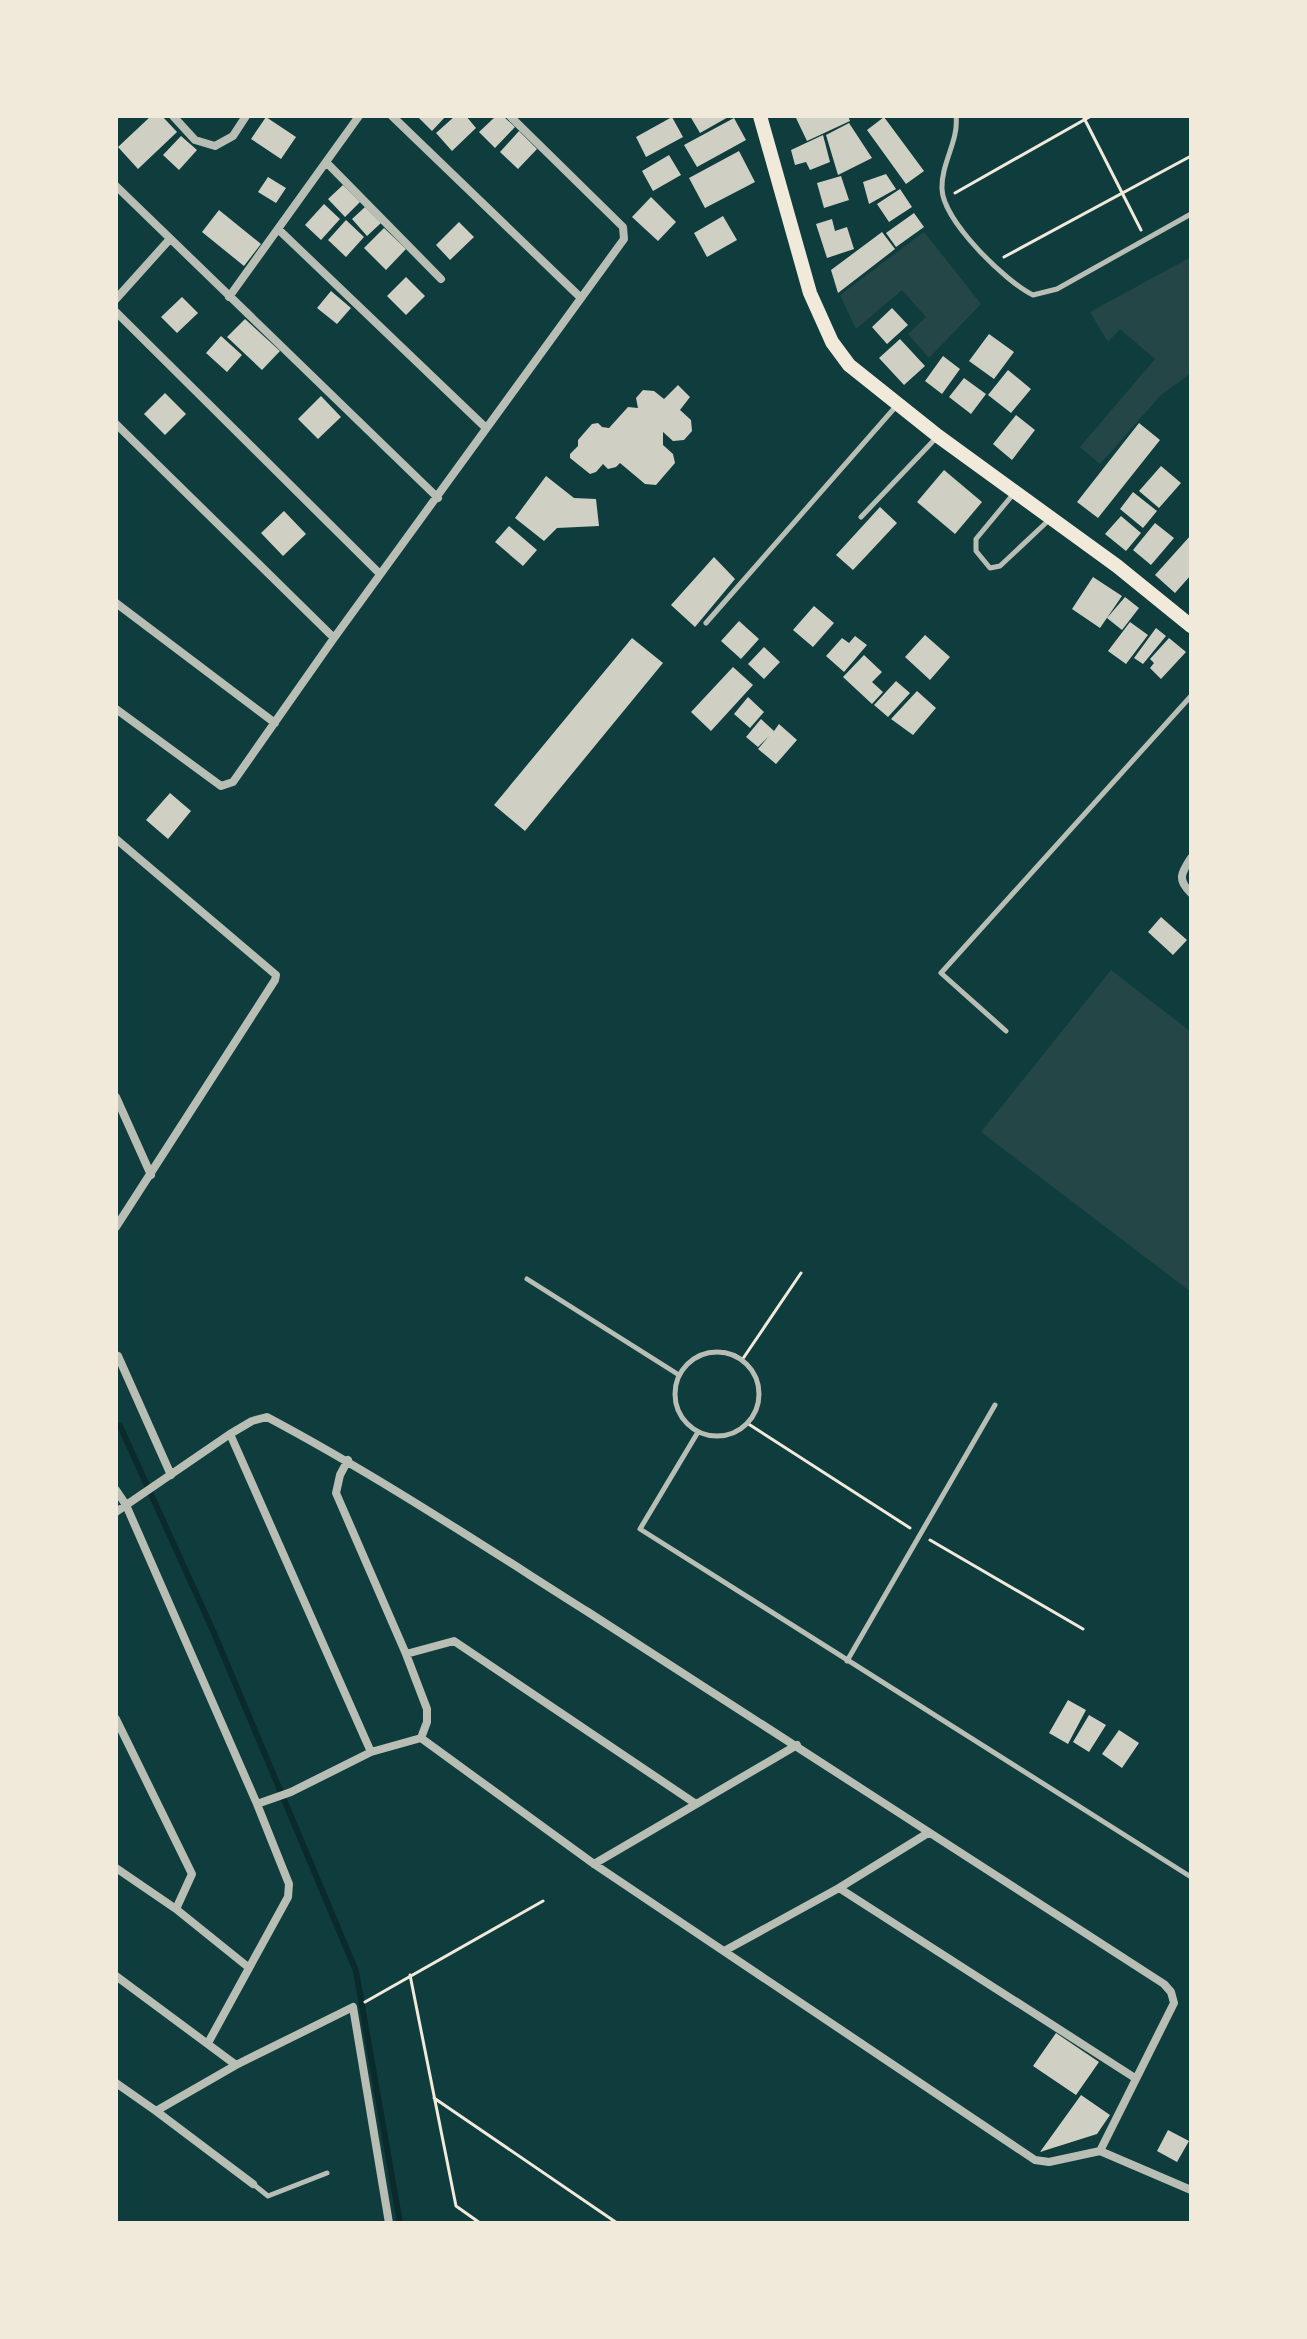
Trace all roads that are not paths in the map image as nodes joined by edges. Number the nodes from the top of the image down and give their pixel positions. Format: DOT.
graph roads {
  1 [pos="173,116"];
  2 [pos="246,116"];
  3 [pos="359,116"];
  4 [pos="392,116"];
  5 [pos="510,116"];
  6 [pos="760,116"];
  7 [pos="956,116"];
  8 [pos="326,162"];
  9 [pos="116,186"];
  10 [pos="1191,214"];
  11 [pos="278,229"];
  12 [pos="169,240"];
  13 [pos="441,279"];
  14 [pos="229,297"];
  15 [pos="580,297"];
  16 [pos="116,299"];
  17 [pos="116,312"];
  18 [pos="898,404"];
  19 [pos="116,424"];
  20 [pos="486,428"];
  21 [pos="938,436"];
  22 [pos="1015,492"];
  23 [pos="438,498"];
  24 [pos="861,517"];
  25 [pos="1051,518"];
  26 [pos="380,574"];
  27 [pos="116,603"];
  28 [pos="1191,604"];
  29 [pos="1186,621"];
  30 [pos="706,623"];
  31 [pos="334,638"];
  32 [pos="1191,696"];
  33 [pos="116,709"];
  34 [pos="275,723"];
  35 [pos="116,839"];
  36 [pos="1191,858"];
  37 [pos="1191,893"];
  38 [pos="1006,1031"];
  39 [pos="116,1097"];
  40 [pos="151,1175"];
  41 [pos="116,1227"];
  42 [pos="527,1279"];
  43 [pos="117,1355"];
  44 [pos="679,1375"];
  45 [pos="995,1405"];
  46 [pos="698,1432"];
  47 [pos="230,1434"];
  48 [pos="348,1460"];
  49 [pos="171,1475"];
  50 [pos="116,1490"];
  51 [pos="126,1505"];
  52 [pos="116,1512"];
  53 [pos="406,1654"];
  54 [pos="847,1661"];
  55 [pos="117,1722"];
  56 [pos="421,1738"];
  57 [pos="797,1745"];
  58 [pos="371,1752"];
  59 [pos="257,1804"];
  60 [pos="696,1804"];
  61 [pos="928,1833"];
  62 [pos="594,1864"];
  63 [pos="116,1868"];
  64 [pos="1191,1877"];
  65 [pos="839,1888"];
  66 [pos="176,1909"];
  67 [pos="726,1950"];
  68 [pos="248,1967"];
  69 [pos="116,1976"];
  70 [pos="208,2043"];
  71 [pos="236,2065"];
  72 [pos="1135,2078"];
  73 [pos="116,2083"];
  74 [pos="156,2111"];
  75 [pos="1100,2151"];
  76 [pos="327,2173"];
  77 [pos="253,2184"];
  78 [pos="1191,2190"];
  79 [pos="389,2223"];
  1 -- 2 [label="street"];
  3 -- 8 [label="street"];
  4 -- 15 [label="street"];
  5 -- 15 [label="street"];
  6 -- 18 [label="main road"];
  7 -- 10 [label="lane"];
  8 -- 11 [label="street"];
  8 -- 13 [label="street"];
  9 -- 12 [label="street"];
  11 -- 14 [label="street"];
  11 -- 20 [label="street"];
  12 -- 14 [label="street"];
  12 -- 16 [label="street"];
  14 -- 23 [label="street"];
  15 -- 20 [label="street"];
  17 -- 26 [label="street"];
  18 -- 21 [label="main road"];
  18 -- 30 [label="lane"];
  19 -- 31 [label="street"];
  20 -- 23 [label="street"];
  21 -- 22 [label="main road"];
  21 -- 24 [label="lane"];
  22 -- 25 [label="main road"];
  22 -- 25 [label="lane"];
  23 -- 26 [label="street"];
  25 -- 29 [label="main road"];
  26 -- 31 [label="street"];
  27 -- 34 [label="street"];
  28 -- 29 [label="main road"];
  31 -- 34 [label="street"];
  32 -- 38 [label="lane"];
  33 -- 34 [label="street"];
  35 -- 40 [label="street"];
  36 -- 37 [label="street"];
  39 -- 40 [label="street"];
  40 -- 41 [label="street"];
  42 -- 44 [label="lane"];
  43 -- 49 [label="street"];
  44 -- 46 [label="lane"];
  44 -- 46 [label="lane"];
  45 -- 54 [label="lane"];
  46 -- 54 [label="lane"];
  47 -- 48 [label="street"];
  47 -- 49 [label="street"];
  47 -- 58 [label="street"];
  48 -- 53 [label="street"];
  48 -- 57 [label="street"];
  49 -- 51 [label="street"];
  50 -- 51 [label="street"];
  51 -- 52 [label="street"];
  51 -- 59 [label="street"];
  53 -- 56 [label="street"];
  53 -- 60 [label="street"];
  54 -- 64 [label="lane"];
  55 -- 66 [label="street"];
  56 -- 58 [label="street"];
  56 -- 62 [label="street"];
  57 -- 60 [label="street"];
  57 -- 61 [label="street"];
  58 -- 59 [label="street"];
  59 -- 68 [label="street"];
  60 -- 62 [label="street"];
  61 -- 65 [label="street"];
  61 -- 72 [label="street"];
  62 -- 67 [label="street"];
  63 -- 66 [label="street"];
  65 -- 67 [label="street"];
  65 -- 72 [label="street"];
  66 -- 68 [label="street"];
  67 -- 75 [label="street"];
  68 -- 70 [label="street"];
  69 -- 70 [label="street"];
  70 -- 71 [label="street"];
  71 -- 74 [label="street"];
  71 -- 79 [label="street"];
  72 -- 75 [label="street"];
  73 -- 74 [label="street"];
  74 -- 77 [label="street"];
  75 -- 78 [label="street"];
  76 -- 77 [label="lane"];
}
